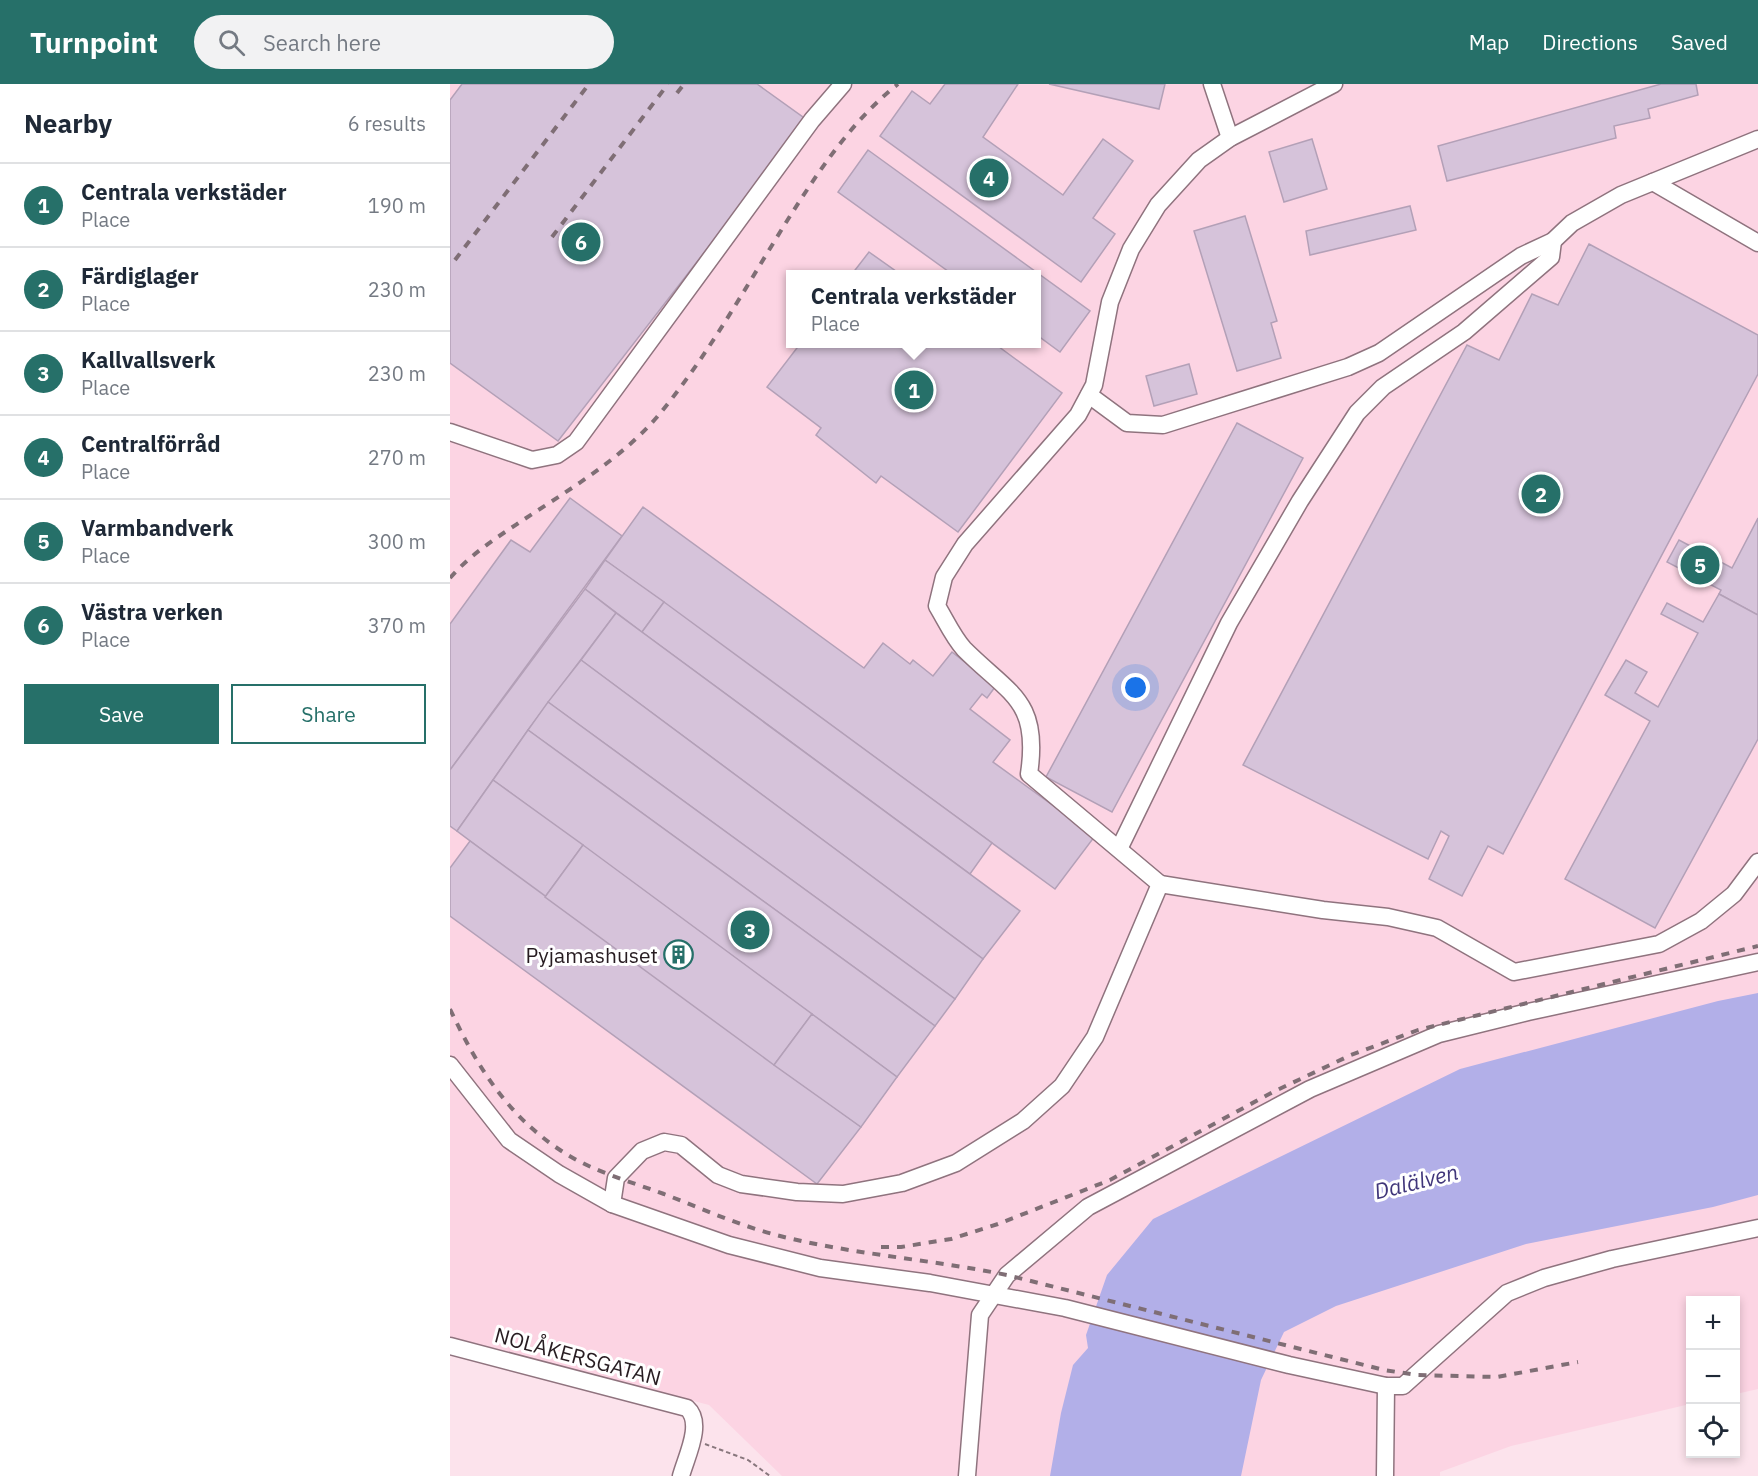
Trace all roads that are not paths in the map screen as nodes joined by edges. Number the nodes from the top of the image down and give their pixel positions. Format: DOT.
graph roads {
  1 [pos="843,84"];
  2 [pos="1212,84"];
  3 [pos="1334,84"];
  4 [pos="1230,138"];
  5 [pos="1758,139"];
  6 [pos="1653,182"];
  7 [pos="1553,241"];
  8 [pos="1758,243"];
  9 [pos="1089,395"];
  10 [pos="450,432"];
  11 [pos="1119,849"];
  12 [pos="1758,862"];
  13 [pos="1160,884"];
  14 [pos="1758,962"];
  15 [pos="450,1065"];
  16 [pos="612,1204"];
  17 [pos="1758,1227"];
  18 [pos="993,1294"];
  19 [pos="450,1346"];
  20 [pos="1386,1386"];
  21 [pos="681,1476"];
  22 [pos="968,1476"];
  23 [pos="1385,1476"];
  1 -- 10 [label="street"];
  2 -- 4 [label="street"];
  3 -- 4 [label="street"];
  4 -- 9 [label="street"];
  5 -- 6 [label="street"];
  6 -- 7 [label="street"];
  6 -- 8 [label="street"];
  7 -- 9 [label="street"];
  7 -- 11 [label="street"];
  9 -- 11 [label="street"];
  11 -- 13 [label="street"];
  12 -- 13 [label="street"];
  13 -- 16 [label="street"];
  14 -- 18 [label="street"];
  15 -- 16 [label="street"];
  16 -- 18 [label="street"];
  17 -- 20 [label="street"];
  18 -- 20 [label="street"];
  18 -- 22 [label="street"];
  19 -- 21 [label="street, NOLÅKERSGATAN"];
  20 -- 23 [label="street"];
}
